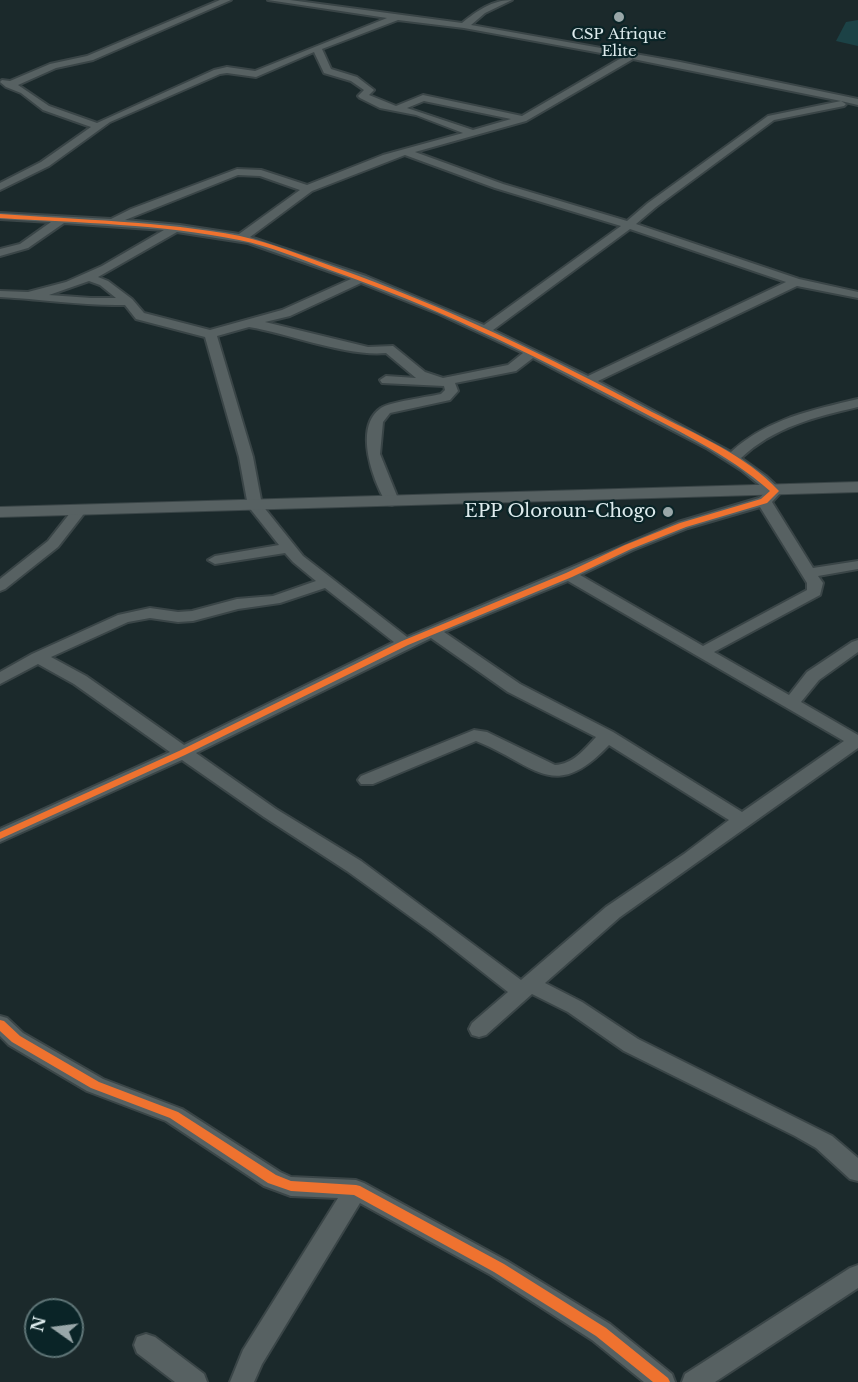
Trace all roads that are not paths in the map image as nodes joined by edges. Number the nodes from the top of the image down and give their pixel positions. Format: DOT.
graph roads {
  1 [pos="227,0"];
  2 [pos="272,0"];
  3 [pos="508,0"];
  4 [pos="399,16"];
  5 [pos="464,26"];
  6 [pos="317,48"];
  7 [pos="632,56"];
  8 [pos="0,80"];
  9 [pos="9,85"];
  10 [pos="857,102"];
  11 [pos="398,108"];
  12 [pos="523,119"];
  13 [pos="98,126"];
  14 [pos="473,133"];
  15 [pos="405,152"];
  16 [pos="0,187"];
  17 [pos="308,189"];
  18 [pos="0,216"];
  19 [pos="61,220"];
  20 [pos="114,222"];
  21 [pos="627,226"];
  22 [pos="173,229"];
  23 [pos="241,238"];
  24 [pos="0,253"];
  25 [pos="88,277"];
  26 [pos="362,278"];
  27 [pos="796,282"];
  28 [pos="0,294"];
  29 [pos="858,295"];
  30 [pos="30,296"];
  31 [pos="128,300"];
  32 [pos="247,323"];
  33 [pos="485,330"];
  34 [pos="210,334"];
  35 [pos="530,354"];
  36 [pos="512,368"];
  37 [pos="563,369"];
  38 [pos="386,380"];
  39 [pos="590,380"];
  40 [pos="448,381"];
  41 [pos="432,382"];
  42 [pos="858,403"];
  43 [pos="731,459"];
  44 [pos="858,487"];
  45 [pos="769,496"];
  46 [pos="392,501"];
  47 [pos="255,506"];
  48 [pos="79,511"];
  49 [pos="0,512"];
  50 [pos="290,548"];
  51 [pos="215,560"];
  52 [pos="858,565"];
  53 [pos="810,573"];
  54 [pos="569,575"];
  55 [pos="327,582"];
  56 [pos="1,585"];
  57 [pos="433,632"];
  58 [pos="405,643"];
  59 [pos="858,645"];
  60 [pos="703,652"];
  61 [pos="38,657"];
  62 [pos="0,679"];
  63 [pos="792,702"];
  64 [pos="607,736"];
  65 [pos="857,742"];
  66 [pos="182,753"];
  67 [pos="366,780"];
  68 [pos="742,820"];
  69 [pos="0,836"];
  70 [pos="526,988"];
  71 [pos="0,1024"];
  72 [pos="479,1029"];
  73 [pos="858,1172"];
  74 [pos="356,1190"];
  75 [pos="858,1275"];
  76 [pos="146,1345"];
  77 [pos="195,1382"];
  78 [pos="242,1382"];
  79 [pos="663,1382"];
  80 [pos="694,1382"];
  1 -- 9 [label="street"];
  2 -- 4 [label="street"];
  3 -- 5 [label="street"];
  4 -- 5 [label="street"];
  4 -- 6 [label="street"];
  5 -- 7 [label="street"];
  6 -- 11 [label="street"];
  6 -- 13 [label="street"];
  7 -- 10 [label="street"];
  7 -- 12 [label="street"];
  8 -- 9 [label="street"];
  9 -- 13 [label="street"];
  10 -- 21 [label="street"];
  11 -- 12 [label="street"];
  11 -- 14 [label="street"];
  12 -- 14 [label="street"];
  13 -- 16 [label="street"];
  14 -- 15 [label="street"];
  15 -- 17 [label="street"];
  15 -- 21 [label="street"];
  17 -- 20 [label="street"];
  17 -- 23 [label="street"];
  18 -- 19 [label="street"];
  19 -- 20 [label="street"];
  19 -- 24 [label="street"];
  20 -- 22 [label="street"];
  21 -- 27 [label="street"];
  21 -- 33 [label="street"];
  22 -- 23 [label="street"];
  22 -- 25 [label="street"];
  23 -- 26 [label="street"];
  25 -- 30 [label="street"];
  25 -- 31 [label="street"];
  26 -- 32 [label="street"];
  26 -- 33 [label="street"];
  27 -- 29 [label="street"];
  27 -- 39 [label="street"];
  28 -- 30 [label="street"];
  30 -- 31 [label="street"];
  31 -- 34 [label="street"];
  32 -- 34 [label="street"];
  32 -- 41 [label="street"];
  33 -- 35 [label="street"];
  34 -- 47 [label="street"];
  35 -- 36 [label="street"];
  35 -- 37 [label="street"];
  36 -- 37 [label="street"];
  36 -- 40 [label="street"];
  37 -- 39 [label="street"];
  38 -- 41 [label="street"];
  39 -- 43 [label="street"];
  40 -- 41 [label="street"];
  40 -- 46 [label="street"];
  42 -- 43 [label="street"];
  43 -- 45 [label="street"];
  44 -- 45 [label="street"];
  45 -- 46 [label="street"];
  45 -- 53 [label="street"];
  45 -- 54 [label="street"];
  46 -- 47 [label="street"];
  47 -- 48 [label="street"];
  47 -- 50 [label="street"];
  48 -- 49 [label="street"];
  48 -- 56 [label="street"];
  50 -- 51 [label="street"];
  50 -- 55 [label="street"];
  52 -- 53 [label="street"];
  53 -- 60 [label="street"];
  54 -- 57 [label="street"];
  54 -- 60 [label="street"];
  55 -- 58 [label="street"];
  55 -- 61 [label="street"];
  57 -- 58 [label="street"];
  57 -- 64 [label="street"];
  58 -- 66 [label="street"];
  59 -- 63 [label="street"];
  60 -- 63 [label="street"];
  61 -- 62 [label="street"];
  61 -- 66 [label="street"];
  63 -- 65 [label="street"];
  64 -- 67 [label="street"];
  64 -- 68 [label="street"];
  65 -- 68 [label="street"];
  66 -- 69 [label="street"];
  66 -- 70 [label="street"];
  68 -- 70 [label="street"];
  70 -- 72 [label="street"];
  70 -- 73 [label="street"];
  71 -- 74 [label="street"];
  74 -- 78 [label="street"];
  74 -- 79 [label="street"];
  75 -- 80 [label="street"];
  76 -- 77 [label="street"];
}
